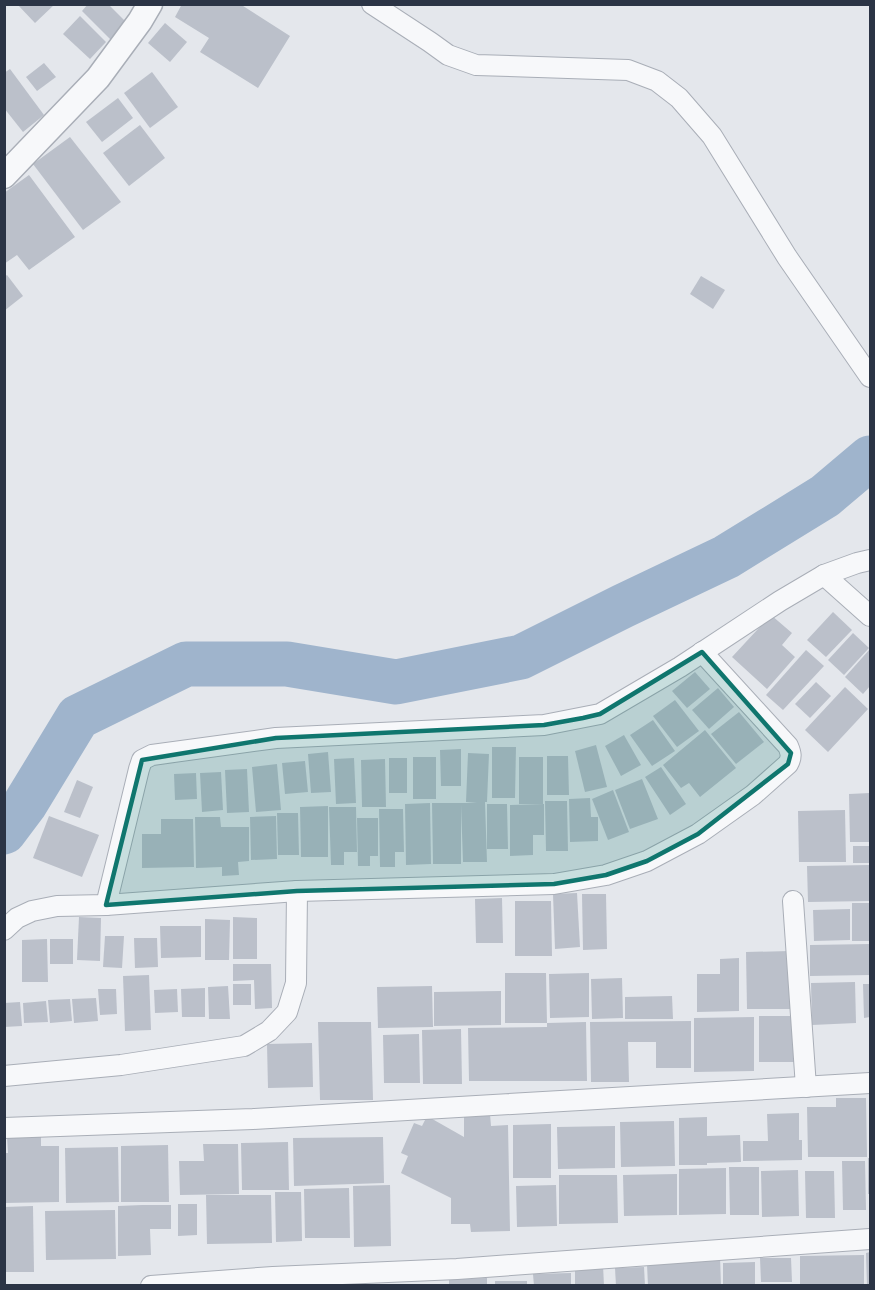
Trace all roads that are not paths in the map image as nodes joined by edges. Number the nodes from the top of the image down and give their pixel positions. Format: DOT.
graph roads {
  1 [pos="150,4"];
  2 [pos="372,4"];
  3 [pos="4,176"];
  4 [pos="870,377"];
  5 [pos="870,560"];
  6 [pos="824,575"];
  7 [pos="870,616"];
  8 [pos="702,652"];
  9 [pos="297,891"];
  10 [pos="792,901"];
  11 [pos="106,905"];
  12 [pos="4,930"];
  13 [pos="4,1076"];
  14 [pos="870,1083"];
  15 [pos="806,1087"];
  16 [pos="4,1128"];
  17 [pos="870,1239"];
  18 [pos="151,1286"];
  1 -- 3 [label="street"];
  2 -- 4 [label="street"];
  5 -- 6 [label="street"];
  6 -- 7 [label="street"];
  6 -- 8 [label="street"];
  8 -- 9 [label="street"];
  8 -- 11 [label="street"];
  9 -- 11 [label="street"];
  9 -- 13 [label="street"];
  10 -- 15 [label="street"];
  11 -- 12 [label="street"];
  14 -- 15 [label="street"];
  15 -- 16 [label="street"];
  17 -- 18 [label="street"];
}
